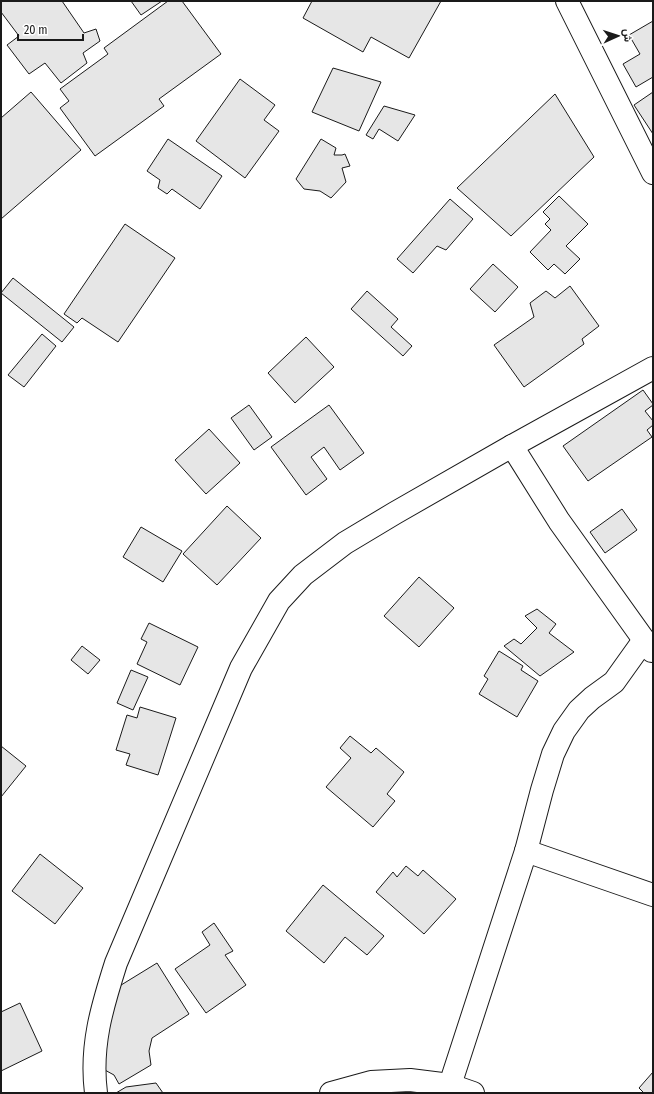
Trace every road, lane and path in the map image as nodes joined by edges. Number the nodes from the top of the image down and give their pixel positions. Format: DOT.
graph roads {
  1 [pos="567,1"];
  2 [pos="653,173"];
  3 [pos="653,368"];
  4 [pos="512,446"];
  5 [pos="648,646"];
  6 [pos="526,851"];
  7 [pos="653,895"];
  8 [pos="450,1084"];
  9 [pos="96,1093"];
  10 [pos="331,1093"];
  11 [pos="473,1093"];
  1 -- 2 [label="street"];
  3 -- 4 [label="street"];
  4 -- 5 [label="street"];
  4 -- 9 [label="street"];
  5 -- 6 [label="street"];
  6 -- 7 [label="street"];
  6 -- 8 [label="street"];
  8 -- 10 [label="street"];
  8 -- 11 [label="street"];
}
